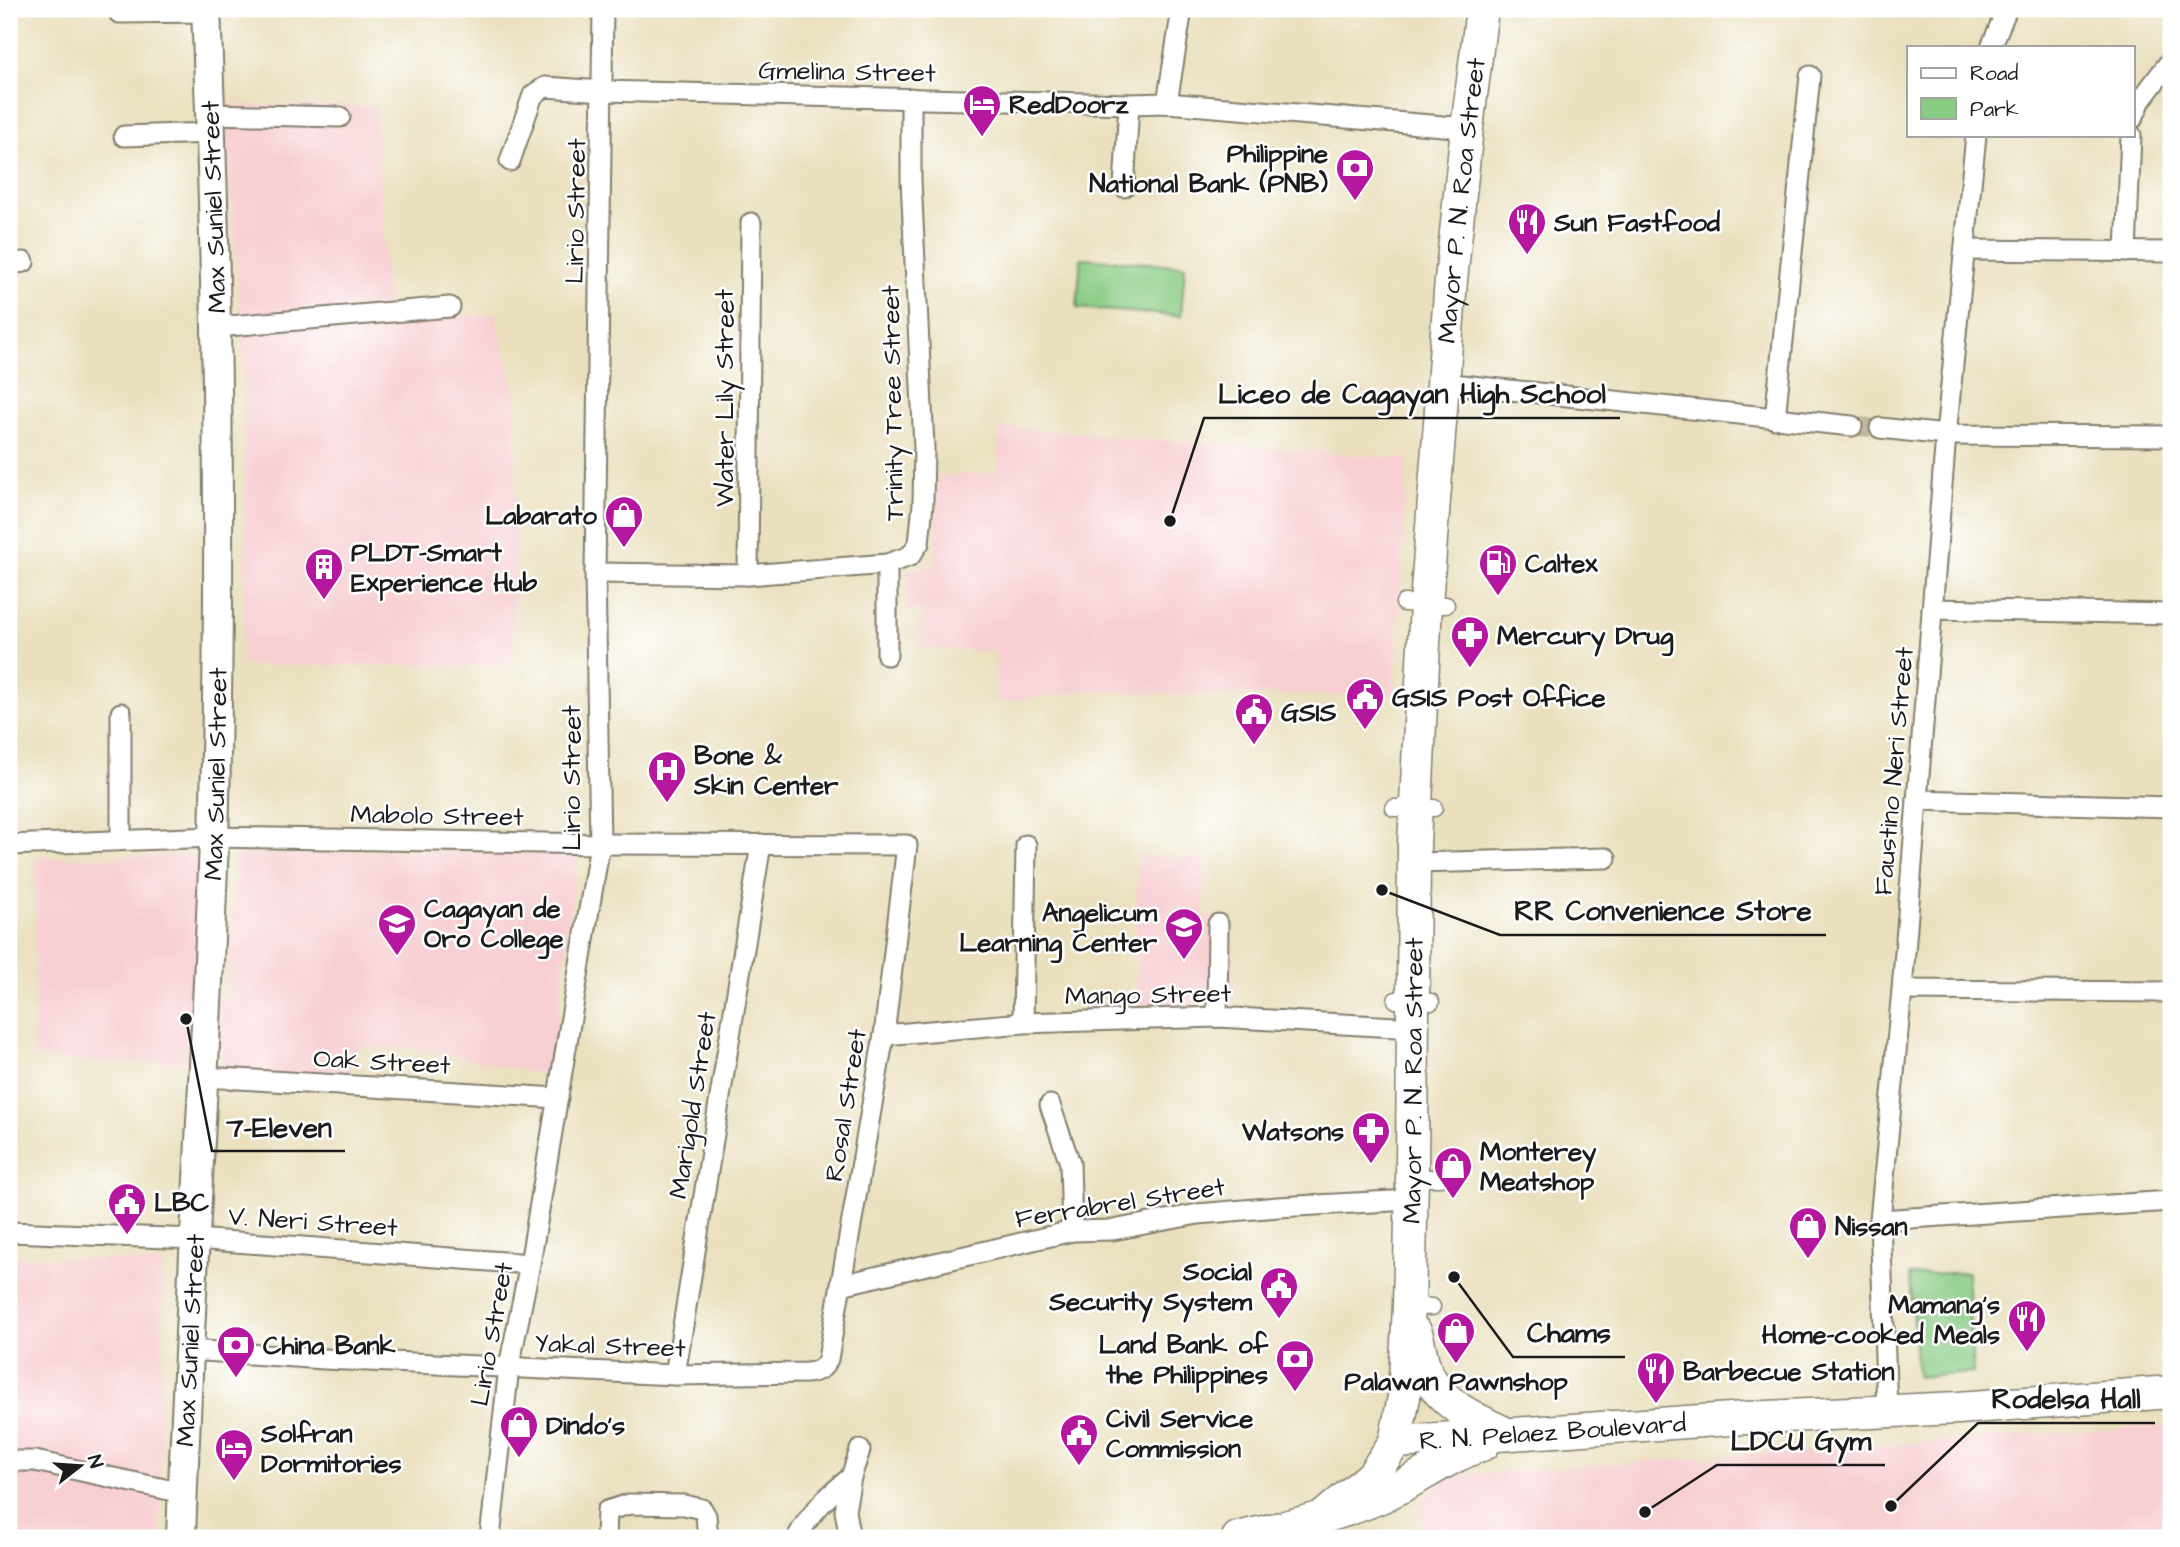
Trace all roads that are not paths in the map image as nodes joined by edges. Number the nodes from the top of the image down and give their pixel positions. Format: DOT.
graph roads {
  1 [pos="603,9"];
  2 [pos="1182,9"];
  3 [pos="1482,9"];
  4 [pos="2007,9"];
  5 [pos="206,11"];
  6 [pos="119,13"];
  7 [pos="1991,46"];
  8 [pos="2171,61"];
  9 [pos="1810,76"];
  10 [pos="603,91"];
  11 [pos="911,98"];
  12 [pos="1167,103"];
  13 [pos="1129,104"];
  14 [pos="2134,116"];
  15 [pos="340,117"];
  16 [pos="211,123"];
  17 [pos="1467,128"];
  18 [pos="124,136"];
  19 [pos="1976,136"];
  20 [pos="2131,136"];
  21 [pos="510,161"];
  22 [pos="1124,187"];
  23 [pos="751,223"];
  24 [pos="1965,250"];
  25 [pos="2126,252"];
  26 [pos="2171,253"];
  27 [pos="450,307"];
  28 [pos="217,327"];
  29 [pos="1443,383"];
  30 [pos="1775,419"];
  31 [pos="1852,426"];
  32 [pos="1880,428"];
  33 [pos="1946,435"];
  34 [pos="2171,436"];
  35 [pos="887,564"];
  36 [pos="596,573"];
  37 [pos="748,575"];
  38 [pos="1932,609"];
  39 [pos="2171,614"];
  40 [pos="887,655"];
  41 [pos="121,713"];
  42 [pos="1917,800"];
  43 [pos="2171,807"];
  44 [pos="214,837"];
  45 [pos="121,839"];
  46 [pos="600,844"];
  47 [pos="761,844"];
  48 [pos="9,845"];
  49 [pos="907,845"];
  50 [pos="1026,845"];
  51 [pos="1606,858"];
  52 [pos="1414,863"];
  53 [pos="1217,924"];
  54 [pos="1902,990"];
  55 [pos="2171,992"];
  56 [pos="1414,1008"];
  57 [pos="1217,1017"];
  58 [pos="1023,1023"];
  59 [pos="884,1035"];
  60 [pos="204,1077"];
  61 [pos="558,1098"];
  62 [pos="1050,1105"];
  63 [pos="1415,1184"];
  64 [pos="2171,1201"];
  65 [pos="1880,1220"];
  66 [pos="1072,1231"];
  67 [pos="9,1232"];
  68 [pos="195,1239"];
  69 [pos="530,1264"];
  70 [pos="841,1285"];
  71 [pos="1420,1306"];
  72 [pos="188,1350"];
  73 [pos="509,1367"];
  74 [pos="820,1369"];
  75 [pos="676,1375"];
  76 [pos="2171,1392"];
  77 [pos="1887,1412"];
  78 [pos="1508,1435"];
  79 [pos="1395,1442"];
  80 [pos="860,1450"];
  81 [pos="9,1461"];
  82 [pos="851,1477"];
  83 [pos="183,1493"];
  84 [pos="1324,1516"];
  85 [pos="181,1538"];
  86 [pos="489,1538"];
  87 [pos="606,1538"];
  88 [pos="708,1538"];
  89 [pos="797,1538"];
  90 [pos="850,1538"];
  91 [pos="1238,1538"];
  1 -- 10 [label="street, Lirio Street"];
  2 -- 12 [label="street"];
  3 -- 17 [label="main road, Mayor P. N. Roa Street"];
  4 -- 7 [label="street"];
  5 -- 6 [label="street"];
  5 -- 16 [label="main road, Max Suniel Street"];
  8 -- 14 [label="street"];
  9 -- 30 [label="street"];
  10 -- 11 [label="street, Gmelina Street"];
  10 -- 21 [label="street, Gmelina Street"];
  10 -- 36 [label="street, Lirio Street"];
  11 -- 13 [label="street, Gmelina Street"];
  11 -- 35 [label="street, Trinity Tree Street"];
  12 -- 13 [label="street, Gmelina Street"];
  12 -- 17 [label="street, Gmelina Street"];
  13 -- 22 [label="street"];
  15 -- 16 [label="street"];
  16 -- 18 [label="street"];
  16 -- 28 [label="main road, Max Suniel Street"];
  17 -- 29 [label="main road, Mayor P. N. Roa Street"];
  19 -- 24 [label="street, Faustino Neri Street"];
  20 -- 25 [label="street"];
  23 -- 37 [label="street, Water Lily Street"];
  24 -- 25 [label="street"];
  24 -- 33 [label="street, Faustino Neri Street"];
  25 -- 26 [label="street"];
  27 -- 28 [label="street"];
  28 -- 44 [label="main road, Max Suniel Street"];
  29 -- 30 [label="street"];
  29 -- 52 [label="main road, Mayor P. N. Roa Street"];
  30 -- 31 [label="street"];
  32 -- 33 [label="street"];
  33 -- 34 [label="street"];
  33 -- 38 [label="street, Faustino Neri Street"];
  35 -- 37 [label="street, Trinity Tree Street"];
  35 -- 40 [label="street"];
  36 -- 37 [label="street, Trinity Tree Street"];
  36 -- 46 [label="street, Lirio Street"];
  38 -- 39 [label="street"];
  38 -- 42 [label="street, Faustino Neri Street"];
  41 -- 45 [label="street"];
  42 -- 43 [label="street"];
  42 -- 54 [label="street, Faustino Neri Street"];
  44 -- 45 [label="street, Mabolo Street"];
  44 -- 46 [label="street, Mabolo Street"];
  44 -- 60 [label="main road, Max Suniel Street"];
  45 -- 48 [label="street, Mabolo Street"];
  46 -- 47 [label="street, Mabolo Street"];
  46 -- 61 [label="street, Lirio Street"];
  47 -- 49 [label="street, Mabolo Street"];
  47 -- 75 [label="street, Marigold Street"];
  49 -- 59 [label="street, Rosal Street"];
  50 -- 58 [label="street"];
  51 -- 52 [label="street"];
  52 -- 56 [label="main road, Mayor P. N. Roa Street"];
  53 -- 57 [label="street"];
  54 -- 55 [label="street"];
  54 -- 65 [label="street, Faustino Neri Street"];
  56 -- 57 [label="street, Mango Street"];
  56 -- 63 [label="main road, Mayor P. N. Roa Street"];
  57 -- 58 [label="street, Mango Street"];
  58 -- 59 [label="street, Mango Street"];
  59 -- 70 [label="street, Rosal Street"];
  60 -- 61 [label="street, Oak Street"];
  60 -- 68 [label="main road, Max Suniel Street"];
  61 -- 69 [label="street, Lirio Street"];
  62 -- 66 [label="street"];
  63 -- 66 [label="street, Ferrabrel Street"];
  63 -- 71 [label="main road, Mayor P. N. Roa Street"];
  64 -- 65 [label="street"];
  65 -- 77 [label="street, Faustino Neri Street"];
  66 -- 70 [label="street, Ferrabrel Street"];
  67 -- 68 [label="street, V. Neri Street"];
  68 -- 69 [label="street, V. Neri Street"];
  68 -- 72 [label="main road, Max Suniel Street"];
  69 -- 73 [label="street, Lirio Street"];
  70 -- 74 [label="street, Rosal Street"];
  71 -- 78 [label="main road"];
  71 -- 79 [label="main road, Mayor P. N. Roa Street"];
  72 -- 73 [label="street, Yakal Street"];
  72 -- 83 [label="main road, Max Suniel Street"];
  73 -- 75 [label="street, Yakal Street"];
  73 -- 86 [label="street, Lirio Street"];
  74 -- 75 [label="street, Yakal Street"];
  76 -- 77 [label="main road, R. N. Pelaez Boulevard"];
  77 -- 78 [label="main road, R. N. Pelaez Boulevard"];
  78 -- 79 [label="main road, R. N. Pelaez Boulevard"];
  78 -- 84 [label="main road"];
  79 -- 84 [label="main road"];
  80 -- 82 [label="street"];
  81 -- 83 [label="street"];
  82 -- 89 [label="street"];
  82 -- 90 [label="street"];
  83 -- 85 [label="main road, Max Suniel Street"];
  84 -- 91 [label="main road"];
  87 -- 88 [label="street"];
}
